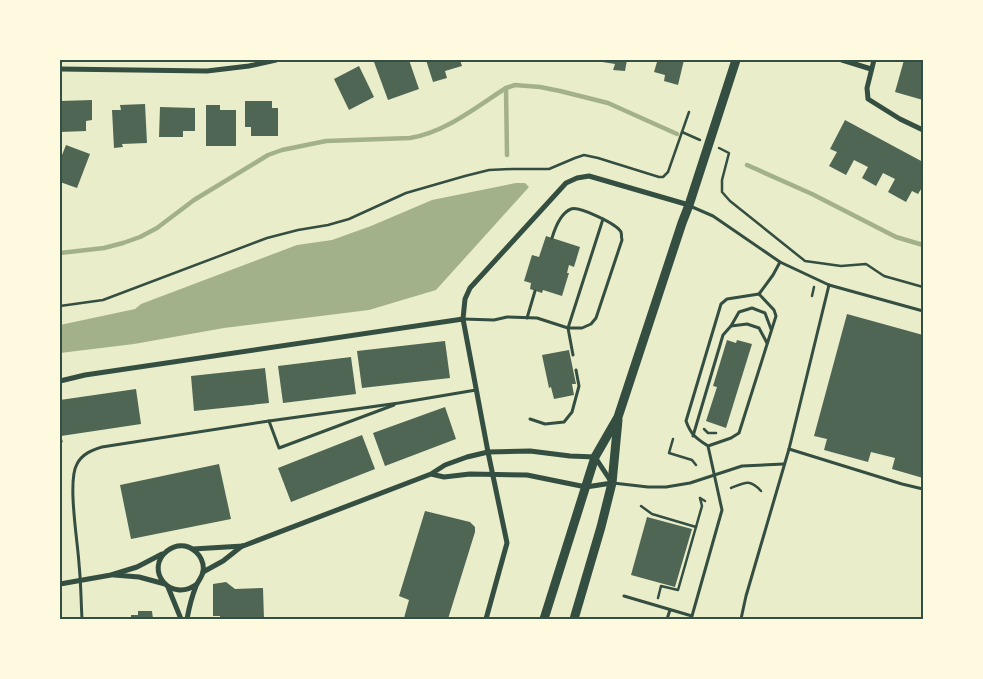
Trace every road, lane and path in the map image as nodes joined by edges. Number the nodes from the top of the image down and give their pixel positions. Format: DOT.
graph roads {
  1 [pos="276,60"];
  2 [pos="736,60"];
  3 [pos="842,60"];
  4 [pos="874,60"];
  5 [pos="60,69"];
  6 [pos="871,69"];
  7 [pos="689,112"];
  8 [pos="923,130"];
  9 [pos="729,153"];
  10 [pos="689,206"];
  11 [pos="603,220"];
  12 [pos="552,238"];
  13 [pos="780,262"];
  14 [pos="829,285"];
  15 [pos="923,287"];
  16 [pos="535,291"];
  17 [pos="759,294"];
  18 [pos="60,306"];
  19 [pos="923,311"];
  20 [pos="526,318"];
  21 [pos="463,319"];
  22 [pos="731,326"];
  23 [pos="568,328"];
  24 [pos="772,329"];
  25 [pos="767,343"];
  26 [pos="573,356"];
  27 [pos="576,370"];
  28 [pos="60,381"];
  29 [pos="476,390"];
  30 [pos="399,403"];
  31 [pos="618,417"];
  32 [pos="530,419"];
  33 [pos="268,421"];
  34 [pos="702,424"];
  35 [pos="720,434"];
  36 [pos="693,436"];
  37 [pos="673,439"];
  38 [pos="708,446"];
  39 [pos="789,449"];
  40 [pos="488,452"];
  41 [pos="595,457"];
  42 [pos="784,464"];
  43 [pos="696,465"];
  44 [pos="493,473"];
  45 [pos="432,474"];
  46 [pos="714,476"];
  47 [pos="612,483"];
  48 [pos="586,487"];
  49 [pos="731,488"];
  50 [pos="923,488"];
  51 [pos="761,491"];
  52 [pos="706,501"];
  53 [pos="641,506"];
  54 [pos="696,527"];
  55 [pos="243,546"];
  56 [pos="193,549"];
  57 [pos="164,553"];
  58 [pos="203,572"];
  59 [pos="111,575"];
  60 [pos="80,580"];
  61 [pos="60,584"];
  62 [pos="197,584"];
  63 [pos="167,585"];
  64 [pos="624,596"];
  65 [pos="656,606"];
  66 [pos="670,610"];
  67 [pos="82,619"];
  68 [pos="181,619"];
  69 [pos="187,619"];
  70 [pos="486,619"];
  71 [pos="544,619"];
  72 [pos="574,619"];
  73 [pos="667,619"];
  74 [pos="741,619"];
  1 -- 5 [label="street"];
  2 -- 10 [label="main road"];
  3 -- 6 [label="street"];
  4 -- 6 [label="street"];
  6 -- 8 [label="street"];
  7 -- 18 [label="path"];
  9 -- 15 [label="path"];
  10 -- 13 [label="lane"];
  10 -- 21 [label="street"];
  10 -- 31 [label="main road"];
  11 -- 12 [label="lane"];
  11 -- 23 [label="lane"];
  11 -- 23 [label="lane"];
  13 -- 14 [label="lane"];
  13 -- 17 [label="lane"];
  14 -- 19 [label="lane"];
  14 -- 39 [label="lane"];
  16 -- 20 [label="lane"];
  17 -- 24 [label="lane"];
  17 -- 36 [label="lane"];
  20 -- 21 [label="lane"];
  20 -- 23 [label="lane"];
  21 -- 28 [label="street"];
  21 -- 29 [label="street"];
  22 -- 24 [label="lane"];
  22 -- 25 [label="lane"];
  22 -- 36 [label="lane"];
  23 -- 26 [label="lane"];
  24 -- 25 [label="lane"];
  25 -- 38 [label="lane"];
  27 -- 32 [label="lane"];
  29 -- 30 [label="lane"];
  29 -- 40 [label="street"];
  30 -- 33 [label="lane"];
  30 -- 33 [label="lane"];
  31 -- 41 [label="main road"];
  31 -- 47 [label="main road"];
  33 -- 60 [label="lane"];
  34 -- 35 [label="path"];
  36 -- 38 [label="lane"];
  37 -- 43 [label="path"];
  38 -- 46 [label="lane"];
  39 -- 42 [label="lane"];
  39 -- 50 [label="lane"];
  40 -- 41 [label="street"];
  40 -- 44 [label="street"];
  40 -- 45 [label="street"];
  41 -- 47 [label="street"];
  41 -- 48 [label="main road"];
  42 -- 46 [label="lane"];
  42 -- 74 [label="lane"];
  44 -- 45 [label="street"];
  44 -- 48 [label="street"];
  44 -- 70 [label="street"];
  45 -- 55 [label="street"];
  46 -- 47 [label="lane"];
  46 -- 66 [label="lane"];
  47 -- 48 [label="street"];
  47 -- 72 [label="main road"];
  48 -- 71 [label="main road"];
  49 -- 51 [label="path"];
  52 -- 54 [label="path"];
  53 -- 54 [label="path"];
  54 -- 65 [label="path"];
  55 -- 56 [label="street"];
  55 -- 58 [label="street"];
  56 -- 57 [label="street"];
  56 -- 58 [label="street"];
  57 -- 59 [label="street"];
  57 -- 63 [label="street"];
  58 -- 62 [label="street"];
  59 -- 60 [label="street"];
  59 -- 63 [label="street"];
  60 -- 61 [label="street"];
  60 -- 67 [label="lane"];
  62 -- 63 [label="street"];
  62 -- 69 [label="street"];
  63 -- 68 [label="street"];
  64 -- 65 [label="lane"];
  65 -- 66 [label="lane"];
  66 -- 73 [label="lane"];
}
